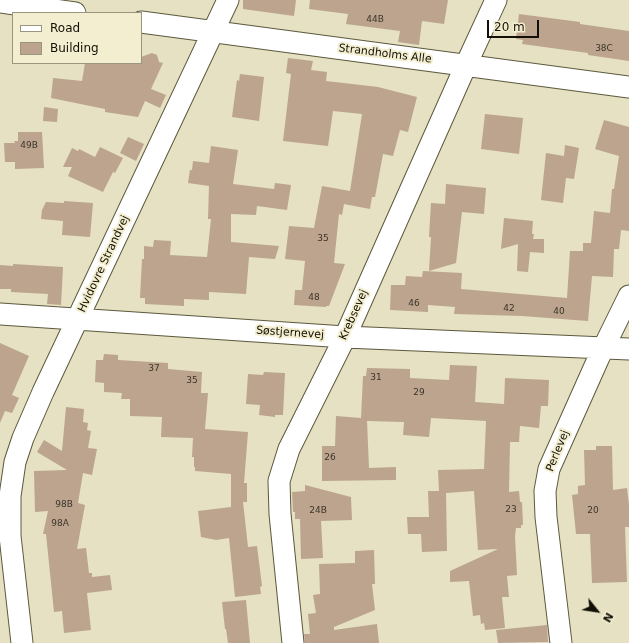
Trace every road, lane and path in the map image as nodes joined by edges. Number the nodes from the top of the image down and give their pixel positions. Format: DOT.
graph roads {
  1 [pos="228,0"];
  2 [pos="496,0"];
  3 [pos="0,2"];
  4 [pos="66,8"];
  5 [pos="142,22"];
  6 [pos="213,31"];
  7 [pos="466,65"];
  8 [pos="629,87"];
  9 [pos="629,296"];
  10 [pos="0,314"];
  11 [pos="78,319"];
  12 [pos="345,337"];
  13 [pos="604,348"];
  14 [pos="629,349"];
  15 [pos="5,536"];
  16 [pos="22,643"];
  17 [pos="294,643"];
  18 [pos="561,643"];
  1 -- 6 [label="street, Hvidovre Strandvej"];
  2 -- 7 [label="street, Krebsevej"];
  3 -- 4 [label="street"];
  5 -- 6 [label="street, Strandholms Alle"];
  6 -- 7 [label="street, Strandholms Alle"];
  6 -- 11 [label="street, Hvidovre Strandvej"];
  7 -- 8 [label="street, Strandholms Alle"];
  7 -- 12 [label="street, Krebsevej"];
  9 -- 13 [label="street, Perlevej"];
  10 -- 11 [label="street, Søstjernevej"];
  11 -- 12 [label="street, Søstjernevej"];
  11 -- 15 [label="street, Hvidovre Strandvej"];
  12 -- 13 [label="street, Søstjernevej"];
  12 -- 17 [label="street, Krebsevej"];
  13 -- 14 [label="street, Søstjernevej"];
  13 -- 18 [label="street, Perlevej"];
  15 -- 16 [label="street, Hvidovre Strandvej"];
}
